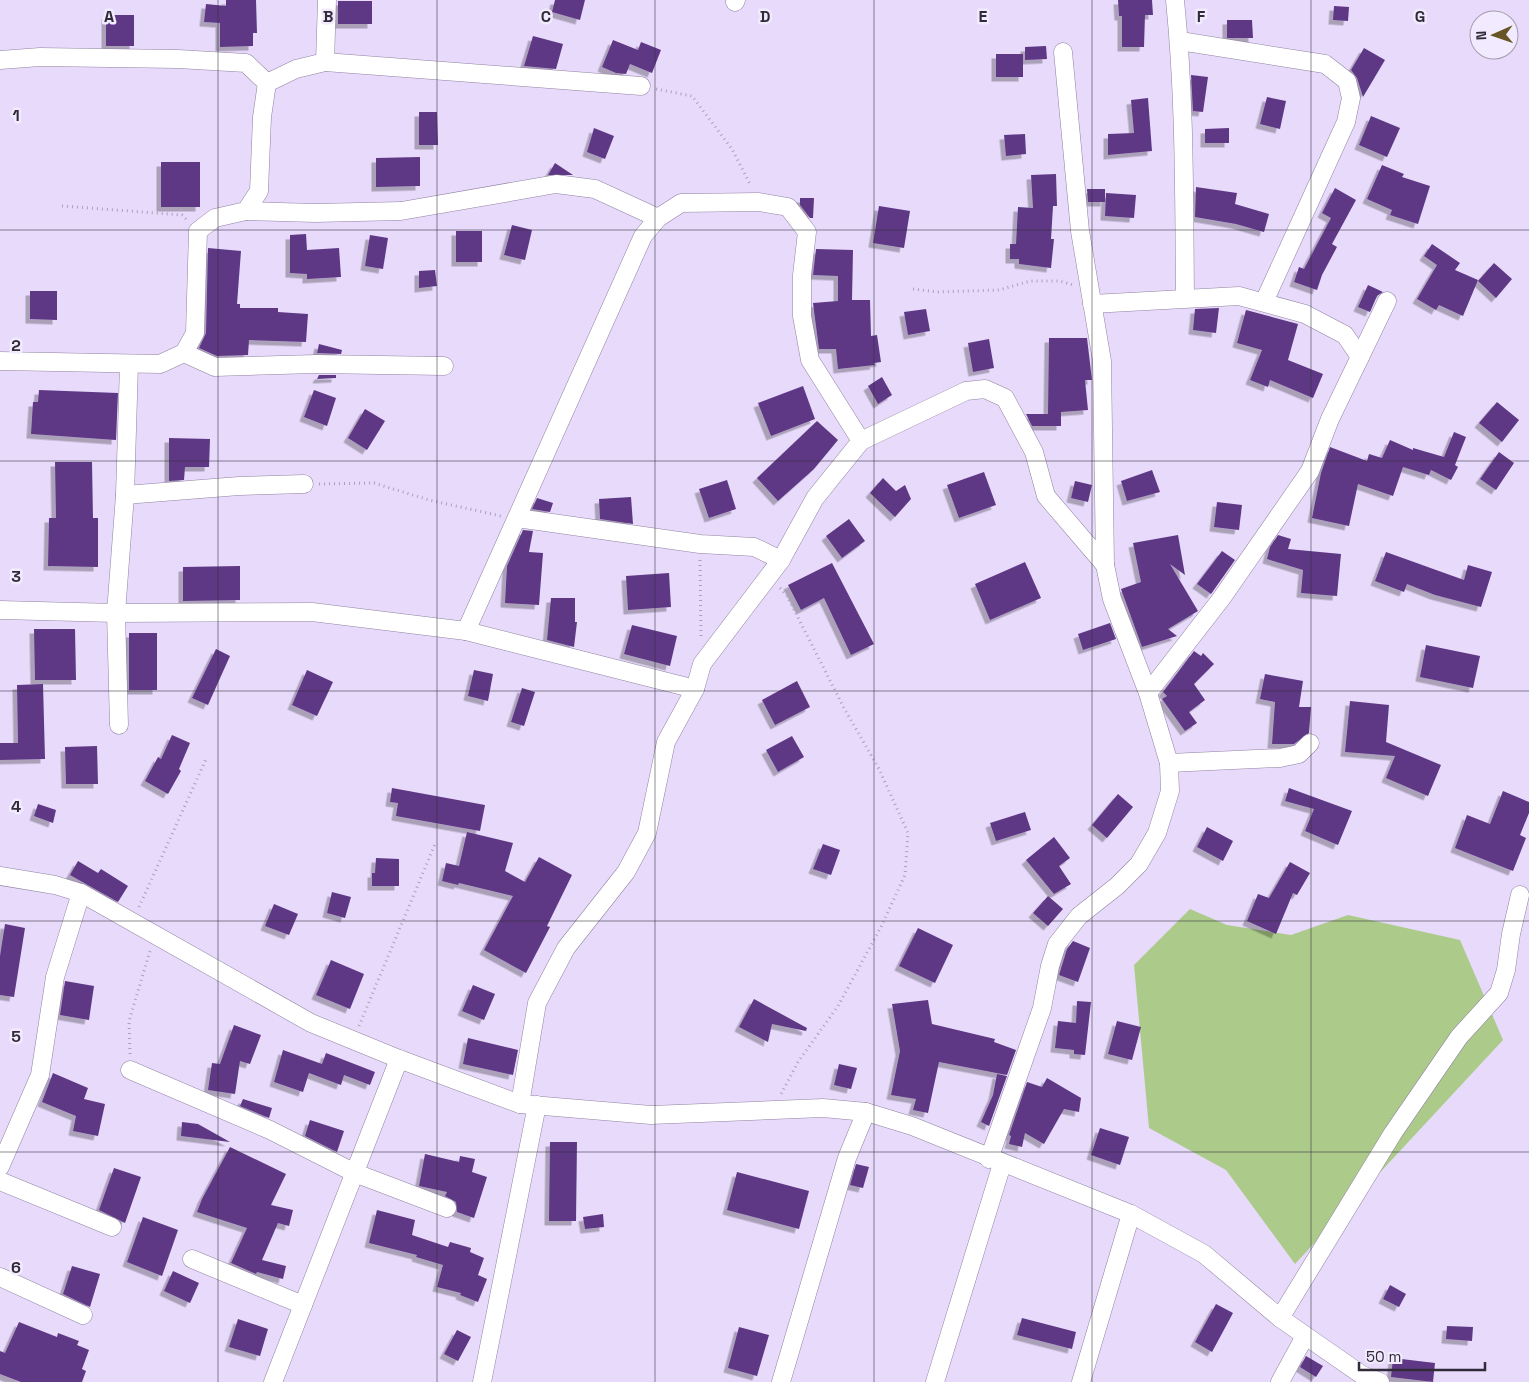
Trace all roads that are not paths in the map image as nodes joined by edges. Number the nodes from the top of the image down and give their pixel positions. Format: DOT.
graph roads {
  1 [pos="327,0"];
  2 [pos="1175,0"];
  3 [pos="1180,41"];
  4 [pos="1063,52"];
  5 [pos="0,60"];
  6 [pos="325,62"];
  7 [pos="267,82"];
  8 [pos="641,86"];
  9 [pos="246,211"];
  10 [pos="658,218"];
  11 [pos="1092,298"];
  12 [pos="1185,298"];
  13 [pos="1388,301"];
  14 [pos="1264,302"];
  15 [pos="184,353"];
  16 [pos="1360,356"];
  17 [pos="0,361"];
  18 [pos="129,364"];
  19 [pos="444,366"];
  20 [pos="861,441"];
  21 [pos="304,484"];
  22 [pos="125,495"];
  23 [pos="517,518"];
  24 [pos="781,560"];
  25 [pos="1105,565"];
  26 [pos="0,610"];
  27 [pos="116,613"];
  28 [pos="466,630"];
  29 [pos="695,688"];
  30 [pos="1148,693"];
  31 [pos="119,726"];
  32 [pos="1310,743"];
  33 [pos="1169,763"];
  34 [pos="0,876"];
  35 [pos="81,894"];
  36 [pos="1520,895"];
  37 [pos="399,1059"];
  38 [pos="130,1070"];
  39 [pos="528,1104"];
  40 [pos="866,1112"];
  41 [pos="996,1161"];
  42 [pos="0,1167"];
  43 [pos="355,1173"];
  44 [pos="0,1181"];
  45 [pos="447,1208"];
  46 [pos="1131,1214"];
  47 [pos="112,1227"];
  48 [pos="192,1259"];
  49 [pos="0,1276"];
  50 [pos="303,1305"];
  51 [pos="83,1315"];
  52 [pos="1280,1318"];
  53 [pos="1305,1336"];
  54 [pos="273,1382"];
  55 [pos="482,1382"];
  56 [pos="781,1382"];
  57 [pos="935,1382"];
  58 [pos="1081,1382"];
  59 [pos="1280,1382"];
  60 [pos="1380,1382"];
  1 -- 6 [label="street"];
  2 -- 3 [label="street"];
  3 -- 12 [label="street"];
  3 -- 14 [label="street"];
  4 -- 11 [label="street"];
  5 -- 7 [label="street"];
  6 -- 7 [label="street"];
  6 -- 8 [label="street"];
  7 -- 9 [label="street"];
  9 -- 10 [label="street"];
  9 -- 15 [label="street"];
  10 -- 20 [label="street"];
  10 -- 23 [label="street"];
  11 -- 12 [label="street"];
  11 -- 25 [label="street"];
  12 -- 14 [label="street"];
  13 -- 16 [label="street"];
  14 -- 16 [label="street"];
  15 -- 18 [label="street"];
  15 -- 19 [label="street"];
  16 -- 30 [label="street"];
  17 -- 18 [label="street"];
  18 -- 22 [label="street"];
  20 -- 24 [label="street"];
  20 -- 25 [label="street"];
  21 -- 22 [label="street"];
  22 -- 27 [label="street"];
  23 -- 24 [label="street"];
  23 -- 28 [label="street"];
  24 -- 29 [label="street"];
  25 -- 30 [label="street"];
  26 -- 27 [label="street"];
  27 -- 28 [label="street"];
  27 -- 31 [label="street"];
  28 -- 29 [label="street"];
  29 -- 39 [label="street"];
  30 -- 33 [label="street"];
  32 -- 33 [label="street"];
  33 -- 41 [label="street"];
  34 -- 35 [label="street"];
  35 -- 37 [label="street"];
  35 -- 42 [label="street"];
  36 -- 52 [label="street"];
  37 -- 39 [label="street"];
  37 -- 43 [label="street"];
  38 -- 43 [label="street"];
  39 -- 40 [label="street"];
  39 -- 55 [label="street"];
  40 -- 41 [label="street"];
  40 -- 56 [label="street"];
  41 -- 46 [label="street"];
  41 -- 57 [label="street"];
  43 -- 45 [label="street"];
  43 -- 50 [label="street"];
  44 -- 47 [label="street"];
  46 -- 52 [label="street"];
  46 -- 58 [label="street"];
  48 -- 50 [label="street"];
  49 -- 51 [label="street"];
  50 -- 54 [label="street"];
  52 -- 53 [label="street"];
  53 -- 59 [label="street"];
  53 -- 60 [label="street"];
}
